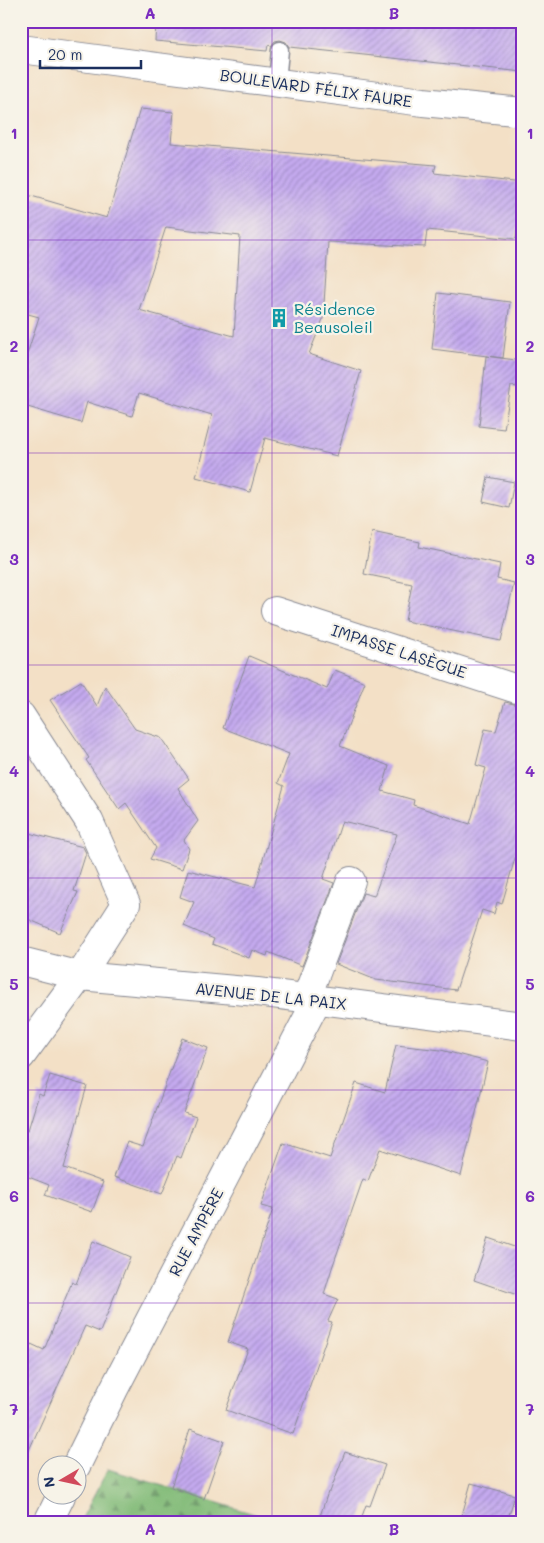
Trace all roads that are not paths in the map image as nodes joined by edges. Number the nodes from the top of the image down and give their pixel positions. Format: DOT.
graph roads {
  1 [pos="21,49"];
  2 [pos="280,50"];
  3 [pos="277,82"];
  4 [pos="523,112"];
  5 [pos="275,611"];
  6 [pos="523,691"];
  7 [pos="21,716"];
  8 [pos="351,881"];
  9 [pos="21,961"];
  10 [pos="80,976"];
  11 [pos="312,999"];
  12 [pos="523,1026"];
  13 [pos="21,1056"];
  14 [pos="81,1456"];
  15 [pos="56,1506"];
  16 [pos="48,1522"];
  1 -- 3 [label="street, BOULEVARD FÉLIX FAURE"];
  2 -- 3 [label="lane"];
  3 -- 4 [label="street, BOULEVARD FÉLIX FAURE"];
  5 -- 6 [label="street, IMPASSE LASÈGUE"];
  7 -- 10 [label="street"];
  8 -- 11 [label="street, RUE AMPÈRE"];
  9 -- 10 [label="street, AVENUE DE LA PAIX"];
  10 -- 11 [label="street, AVENUE DE LA PAIX"];
  10 -- 13 [label="street"];
  11 -- 12 [label="street, AVENUE DE LA PAIX"];
  11 -- 14 [label="street, RUE AMPÈRE"];
  15 -- 16 [label="street"];
}
